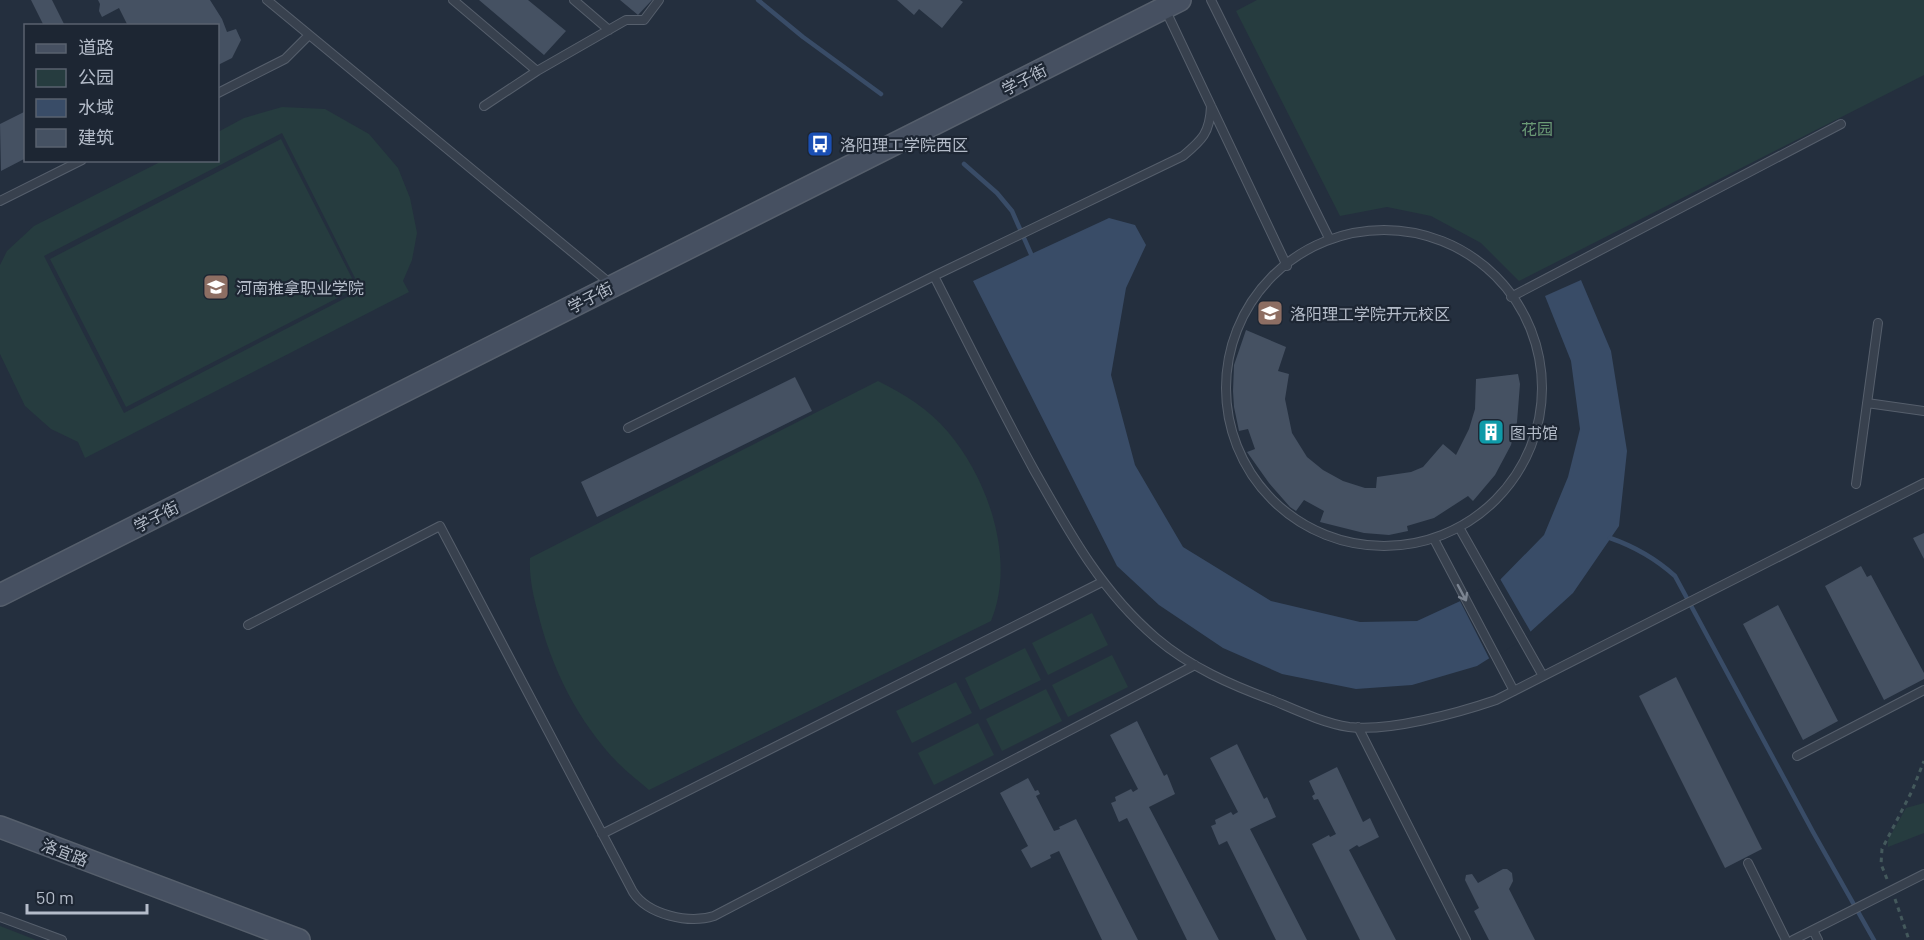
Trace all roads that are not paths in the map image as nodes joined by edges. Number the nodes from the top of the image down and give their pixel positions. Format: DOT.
graph roads {
  1 [pos="267,0"];
  2 [pos="453,0"];
  3 [pos="574,0"];
  4 [pos="659,0"];
  5 [pos="1211,0"];
  6 [pos="1168,3"];
  7 [pos="609,30"];
  8 [pos="309,35"];
  9 [pos="537,72"];
  10 [pos="219,92"];
  11 [pos="484,106"];
  12 [pos="1211,106"];
  13 [pos="1841,123"];
  14 [pos="78,162"];
  15 [pos="0,201"];
  16 [pos="1329,238"];
  17 [pos="1287,266"];
  18 [pos="934,276"];
  19 [pos="608,284"];
  20 [pos="1510,297"];
  21 [pos="1878,323"];
  22 [pos="1867,403"];
  23 [pos="1924,411"];
  24 [pos="628,428"];
  25 [pos="1924,483"];
  26 [pos="1856,484"];
  27 [pos="1460,529"];
  28 [pos="1435,541"];
  29 [pos="1102,582"];
  30 [pos="0,587"];
  31 [pos="0,595"];
  32 [pos="248,625"];
  33 [pos="1195,665"];
  34 [pos="1543,676"];
  35 [pos="1924,690"];
  36 [pos="1514,691"];
  37 [pos="1358,727"];
  38 [pos="1797,756"];
  39 [pos="0,827"];
  40 [pos="602,834"];
  41 [pos="0,840"];
  42 [pos="1748,863"];
  43 [pos="1924,874"];
  44 [pos="0,917"];
  45 [pos="1813,930"];
  46 [pos="62,940"];
  47 [pos="265,940"];
  48 [pos="299,940"];
  49 [pos="1466,940"];
  50 [pos="1786,940"];
  51 [pos="1793,940"];
  52 [pos="1818,940"];
  1 -- 8 [label="lane"];
  2 -- 9 [label="lane"];
  3 -- 7 [label="lane"];
  4 -- 7 [label="lane"];
  5 -- 16 [label="lane"];
  6 -- 12 [label="lane"];
  6 -- 19 [label="street, 学子街"];
  7 -- 9 [label="lane"];
  8 -- 10 [label="lane"];
  8 -- 19 [label="lane"];
  9 -- 11 [label="lane"];
  12 -- 17 [label="lane"];
  12 -- 18 [label="lane"];
  13 -- 20 [label="lane"];
  14 -- 15 [label="lane"];
  16 -- 17 [label="lane"];
  16 -- 20 [label="lane"];
  17 -- 28 [label="lane"];
  18 -- 24 [label="lane"];
  18 -- 29 [label="lane"];
  19 -- 30 [label="street, 学子街"];
  19 -- 31 [label="street, 学子街"];
  20 -- 27 [label="lane"];
  21 -- 22 [label="lane"];
  22 -- 23 [label="lane"];
  22 -- 26 [label="lane"];
  25 -- 34 [label="lane"];
  27 -- 28 [label="lane"];
  27 -- 34 [label="lane"];
  28 -- 36 [label="lane, one-way"];
  29 -- 33 [label="lane"];
  29 -- 40 [label="lane"];
  32 -- 40 [label="lane"];
  33 -- 37 [label="lane"];
  33 -- 40 [label="lane"];
  34 -- 36 [label="lane"];
  35 -- 38 [label="lane"];
  36 -- 37 [label="lane"];
  37 -- 49 [label="lane"];
  39 -- 48 [label="street, 洛宜路"];
  41 -- 47 [label="street, 洛宜路"];
  42 -- 50 [label="lane"];
  43 -- 45 [label="lane"];
  44 -- 46 [label="lane"];
  45 -- 51 [label="lane"];
  45 -- 52 [label="lane"];
}
